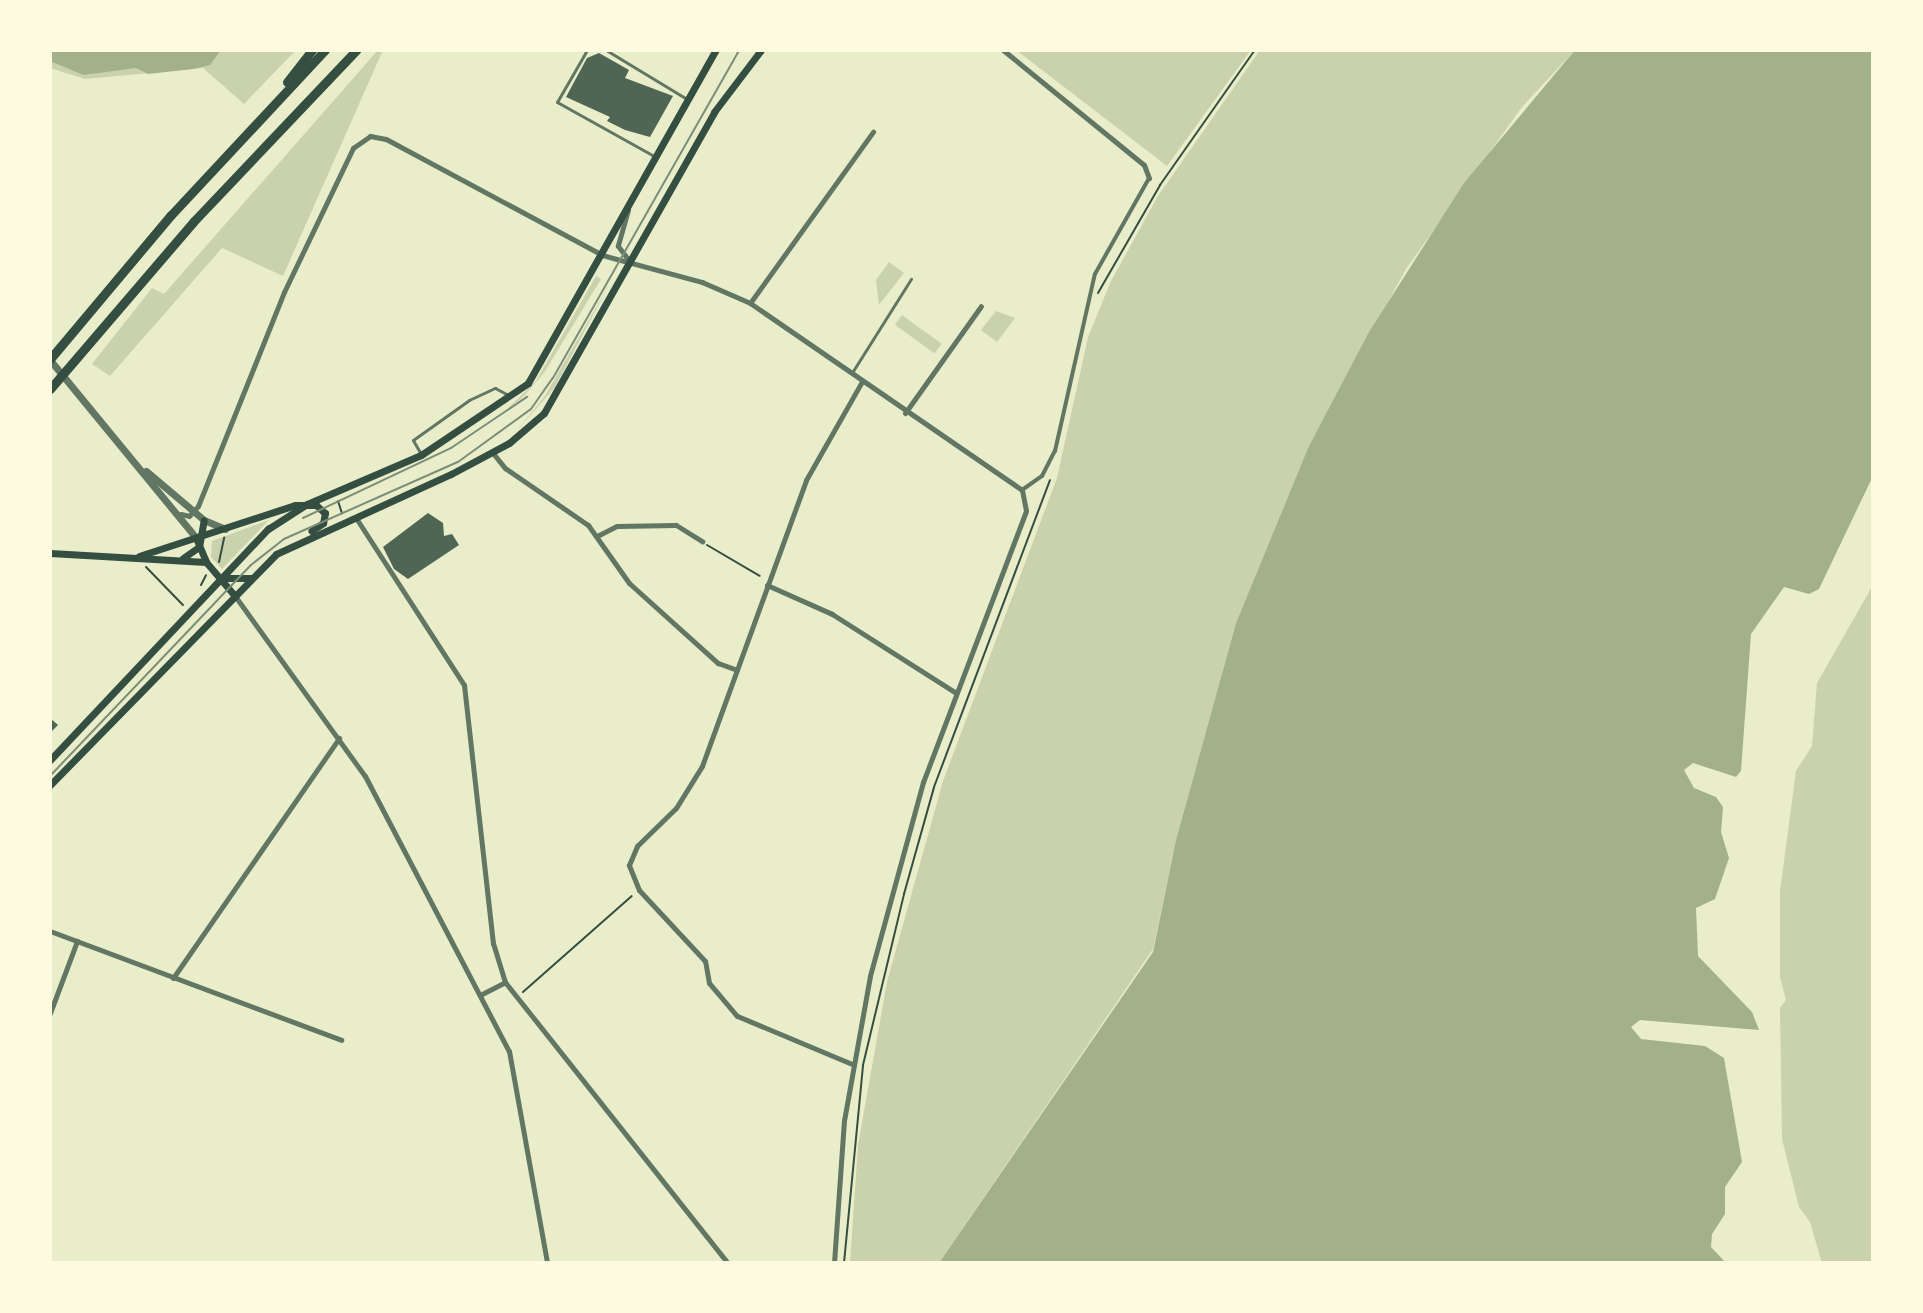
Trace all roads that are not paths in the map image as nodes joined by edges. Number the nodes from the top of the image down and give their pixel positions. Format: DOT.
graph roads {
  1 [pos="312,50"];
  2 [pos="325,50"];
  3 [pos="356,50"];
  4 [pos="587,50"];
  5 [pos="606,50"];
  6 [pos="716,50"];
  7 [pos="761,50"];
  8 [pos="1003,50"];
  9 [pos="690,101"];
  10 [pos="252,127"];
  11 [pos="873,132"];
  12 [pos="657,158"];
  13 [pos="1149,178"];
  14 [pos="628,210"];
  15 [pos="602,255"];
  16 [pos="631,262"];
  17 [pos="911,279"];
  18 [pos="750,303"];
  19 [pos="981,306"];
  20 [pos="50,360"];
  21 [pos="851,375"];
  22 [pos="861,383"];
  23 [pos="50,389"];
  24 [pos="511,397"];
  25 [pos="905,413"];
  26 [pos="492,452"];
  27 [pos="421,455"];
  28 [pos="138,465"];
  29 [pos="1022,490"];
  30 [pos="307,504"];
  31 [pos="195,513"];
  32 [pos="181,514"];
  33 [pos="356,518"];
  34 [pos="204,520"];
  35 [pos="225,529"];
  36 [pos="205,535"];
  37 [pos="597,536"];
  38 [pos="196,538"];
  39 [pos="702,541"];
  40 [pos="292,543"];
  41 [pos="199,547"];
  42 [pos="50,553"];
  43 [pos="139,556"];
  44 [pos="181,559"];
  45 [pos="208,566"];
  46 [pos="218,578"];
  47 [pos="250,578"];
  48 [pos="768,582"];
  49 [pos="235,596"];
  50 [pos="737,670"];
  51 [pos="956,693"];
  52 [pos="339,738"];
  53 [pos="50,760"];
  54 [pos="50,785"];
  55 [pos="50,931"];
  56 [pos="77,941"];
  57 [pos="173,978"];
  58 [pos="505,982"];
  59 [pos="480,995"];
  60 [pos="50,1013"];
  61 [pos="341,1040"];
  62 [pos="852,1064"];
  63 [pos="547,1263"];
  64 [pos="728,1263"];
  65 [pos="834,1263"];
  1 -- 10 [label="highway"];
  2 -- 10 [label="highway"];
  3 -- 23 [label="highway"];
  4 -- 12 [label="lane"];
  5 -- 9 [label="lane"];
  6 -- 9 [label="main road"];
  7 -- 16 [label="main road"];
  8 -- 13 [label="street"];
  9 -- 12 [label="main road"];
  10 -- 20 [label="highway"];
  11 -- 18 [label="street"];
  12 -- 14 [label="main road"];
  13 -- 29 [label="street"];
  14 -- 15 [label="main road"];
  14 -- 16 [label="street"];
  15 -- 16 [label="street"];
  15 -- 24 [label="main road"];
  15 -- 31 [label="street"];
  16 -- 18 [label="street"];
  16 -- 26 [label="main road"];
  17 -- 21 [label="lane"];
  18 -- 21 [label="street"];
  19 -- 25 [label="street"];
  20 -- 28 [label="street"];
  21 -- 22 [label="street"];
  22 -- 25 [label="street"];
  22 -- 48 [label="street"];
  24 -- 27 [label="main road"];
  24 -- 27 [label="lane"];
  25 -- 29 [label="street"];
  26 -- 33 [label="main road"];
  26 -- 37 [label="street"];
  27 -- 30 [label="main road"];
  28 -- 31 [label="street"];
  28 -- 32 [label="street"];
  29 -- 51 [label="street"];
  30 -- 35 [label="main road"];
  30 -- 40 [label="main road"];
  30 -- 46 [label="main road"];
  31 -- 32 [label="street"];
  31 -- 34 [label="street"];
  32 -- 38 [label="street"];
  33 -- 40 [label="main road"];
  33 -- 58 [label="street"];
  34 -- 35 [label="street"];
  34 -- 36 [label="main road"];
  35 -- 36 [label="main road"];
  35 -- 45 [label="main road"];
  36 -- 38 [label="main road"];
  36 -- 41 [label="main road"];
  37 -- 39 [label="street"];
  37 -- 50 [label="street"];
  38 -- 41 [label="main road"];
  38 -- 43 [label="main road"];
  40 -- 47 [label="main road"];
  41 -- 44 [label="main road"];
  41 -- 45 [label="main road"];
  42 -- 43 [label="main road"];
  43 -- 44 [label="main road"];
  44 -- 45 [label="main road"];
  45 -- 46 [label="main road"];
  46 -- 47 [label="main road"];
  46 -- 49 [label="main road"];
  46 -- 53 [label="main road"];
  47 -- 49 [label="main road"];
  48 -- 50 [label="street"];
  48 -- 51 [label="street"];
  49 -- 52 [label="street"];
  49 -- 54 [label="main road"];
  50 -- 62 [label="street"];
  51 -- 62 [label="street"];
  52 -- 57 [label="street"];
  52 -- 59 [label="street"];
  55 -- 56 [label="street"];
  56 -- 57 [label="street"];
  56 -- 60 [label="street"];
  57 -- 61 [label="street"];
  58 -- 59 [label="street"];
  58 -- 64 [label="street"];
  59 -- 63 [label="street"];
  62 -- 65 [label="street"];
}
